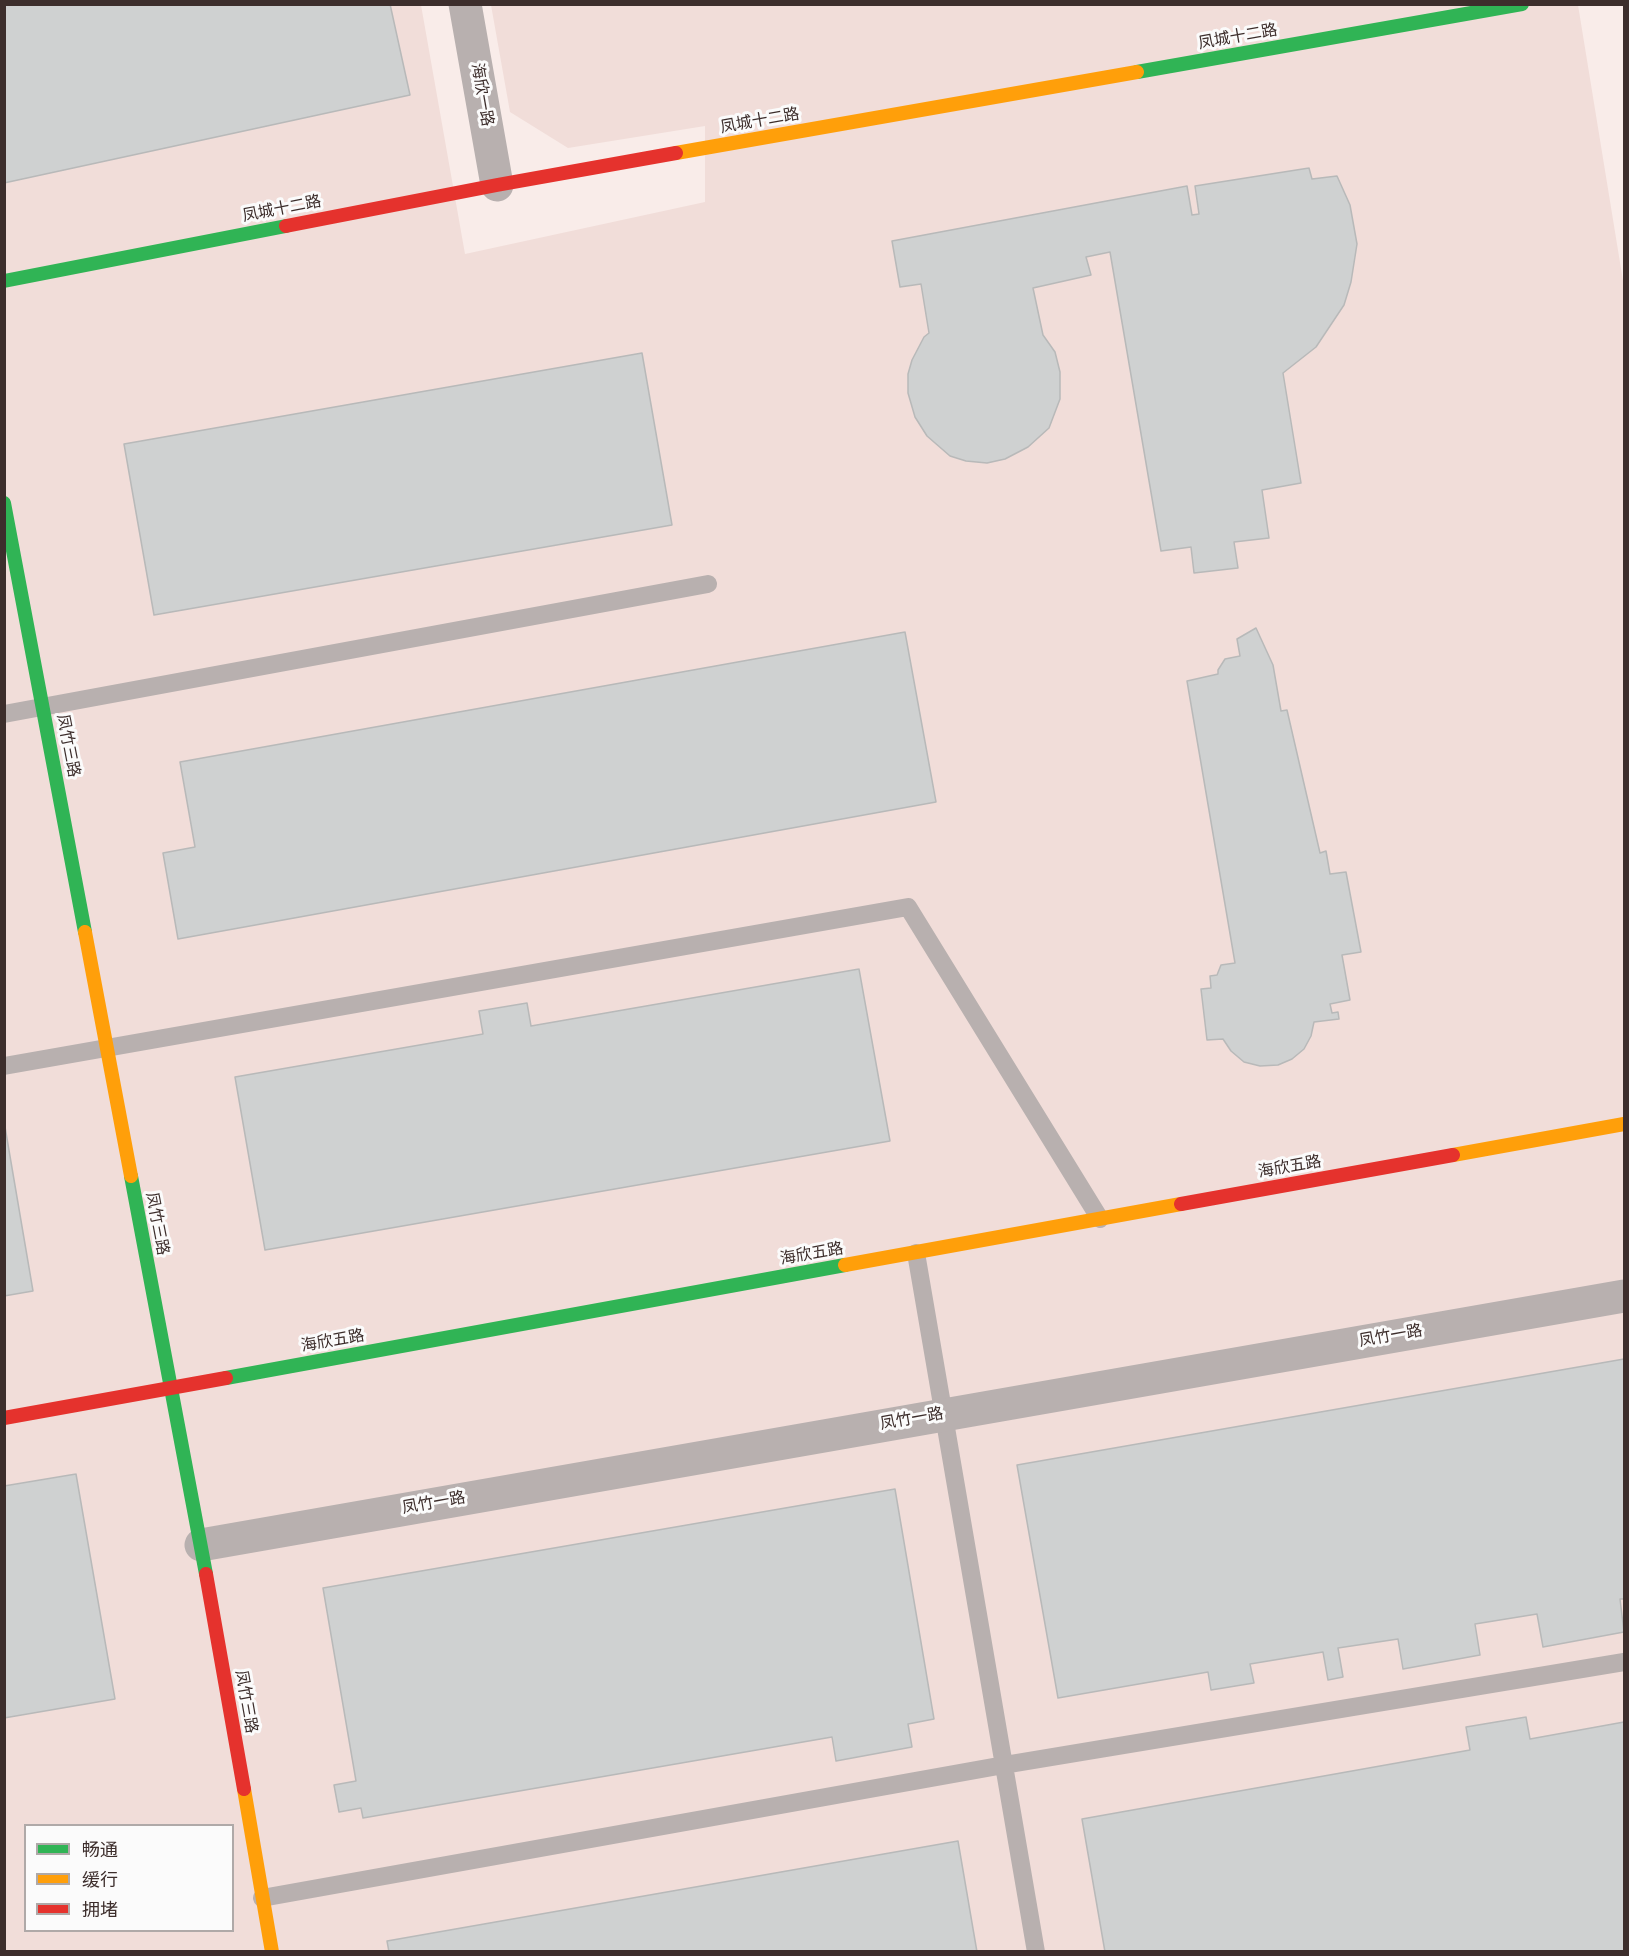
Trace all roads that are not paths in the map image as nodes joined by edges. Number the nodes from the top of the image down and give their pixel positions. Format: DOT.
graph roads {
  1 [pos="465,4"];
  2 [pos="1522,4"];
  3 [pos="497,185"];
  4 [pos="4,281"];
  5 [pos="4,503"];
  6 [pos="708,584"];
  7 [pos="43,707"];
  8 [pos="4,714"];
  9 [pos="106,1048"];
  10 [pos="4,1066"];
  11 [pos="1624,1124"];
  12 [pos="1100,1219"];
  13 [pos="916,1253"];
  14 [pos="1624,1296"];
  15 [pos="170,1388"];
  16 [pos="943,1415"];
  17 [pos="4,1418"];
  18 [pos="201,1545"];
  19 [pos="1624,1662"];
  20 [pos="1004,1766"];
  21 [pos="262,1898"];
  22 [pos="272,1952"];
  23 [pos="1036,1952"];
  1 -- 3 [label="street, 海欣一路"];
  2 -- 3 [label="street, 凤城十二路"];
  3 -- 4 [label="street, 凤城十二路"];
  5 -- 7 [label="street, 凤竹三路"];
  6 -- 7 [label="lane"];
  7 -- 8 [label="lane"];
  7 -- 9 [label="street, 凤竹三路"];
  9 -- 10 [label="lane"];
  9 -- 12 [label="lane"];
  9 -- 15 [label="street, 凤竹三路"];
  11 -- 12 [label="street, 海欣五路"];
  12 -- 13 [label="street, 海欣五路"];
  13 -- 15 [label="street, 海欣五路"];
  13 -- 16 [label="lane"];
  14 -- 16 [label="street, 凤竹一路"];
  15 -- 17 [label="street, 海欣五路"];
  15 -- 18 [label="street, 凤竹三路"];
  16 -- 18 [label="street, 凤竹一路"];
  16 -- 20 [label="lane"];
  18 -- 21 [label="street, 凤竹三路"];
  19 -- 20 [label="lane"];
  20 -- 21 [label="lane"];
  20 -- 23 [label="lane"];
  21 -- 22 [label="street, 凤竹三路"];
}
